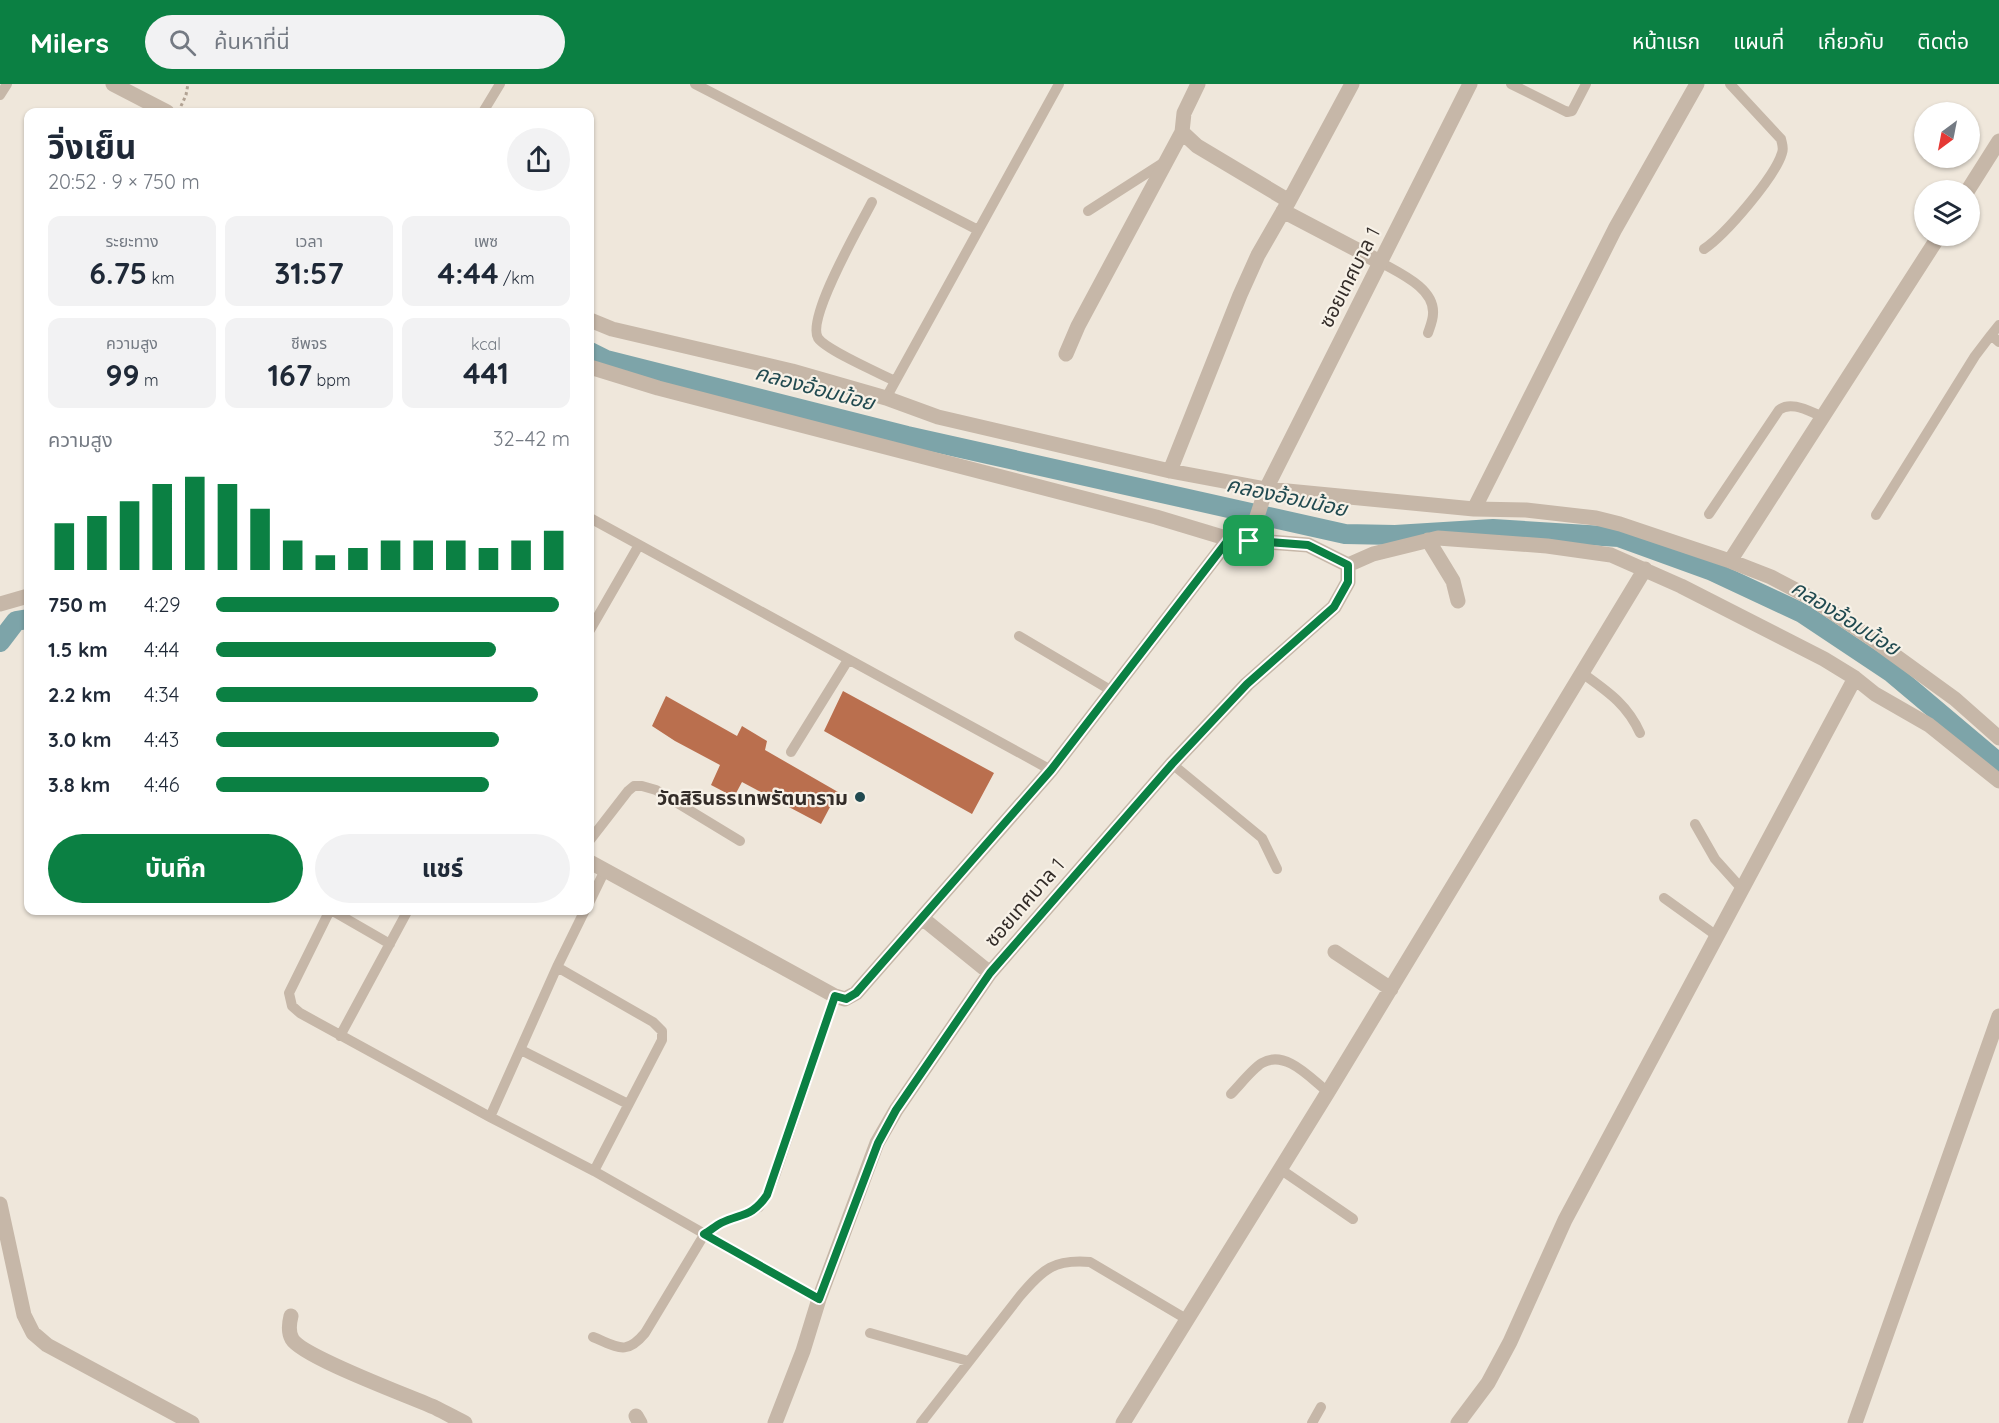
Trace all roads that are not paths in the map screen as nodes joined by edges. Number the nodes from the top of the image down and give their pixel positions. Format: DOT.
graph roads {
  1 [pos="7,84"];
  2 [pos="114,84"];
  3 [pos="500,84"];
  4 [pos="695,84"];
  5 [pos="1059,84"];
  6 [pos="1198,84"];
  7 [pos="1352,84"];
  8 [pos="1470,84"];
  9 [pos="1511,84"];
  10 [pos="1586,84"];
  11 [pos="1697,84"];
  12 [pos="1730,84"];
  13 [pos="0,95"];
  14 [pos="159,108"];
  15 [pos="485,108"];
  16 [pos="1182,132"];
  17 [pos="1999,141"];
  18 [pos="1166,161"];
  19 [pos="1974,180"];
  20 [pos="872,202"];
  21 [pos="1286,206"];
  22 [pos="1088,211"];
  23 [pos="978,230"];
  24 [pos="1933,246"];
  25 [pos="1704,249"];
  26 [pos="1380,262"];
  27 [pos="594,322"];
  28 [pos="1999,325"];
  29 [pos="1428,333"];
  30 [pos="1995,338"];
  31 [pos="1066,354"];
  32 [pos="594,368"];
  33 [pos="895,381"];
  34 [pos="886,398"];
  35 [pos="1824,417"];
  36 [pos="1170,471"];
  37 [pos="1264,495"];
  38 [pos="1474,509"];
  39 [pos="1709,514"];
  40 [pos="1876,515"];
  41 [pos="594,520"];
  42 [pos="1229,539"];
  43 [pos="1428,540"];
  44 [pos="1249,541"];
  45 [pos="639,545"];
  46 [pos="1730,561"];
  47 [pos="1348,565"];
  48 [pos="1645,569"];
  49 [pos="24,597"];
  50 [pos="1458,601"];
  51 [pos="0,604"];
  52 [pos="594,623"];
  53 [pos="1019,636"];
  54 [pos="848,660"];
  55 [pos="1582,674"];
  56 [pos="1855,678"];
  57 [pos="1112,691"];
  58 [pos="1640,733"];
  59 [pos="1999,738"];
  60 [pos="791,752"];
  61 [pos="1172,764"];
  62 [pos="1051,770"];
  63 [pos="1999,781"];
  64 [pos="1695,824"];
  65 [pos="594,835"];
  66 [pos="740,841"];
  67 [pos="594,864"];
  68 [pos="1277,869"];
  69 [pos="604,870"];
  70 [pos="1742,889"];
  71 [pos="594,892"];
  72 [pos="1664,898"];
  73 [pos="327,915"];
  74 [pos="339,915"];
  75 [pos="405,915"];
  76 [pos="583,915"];
  77 [pos="922,918"];
  78 [pos="1717,936"];
  79 [pos="390,944"];
  80 [pos="1335,952"];
  81 [pos="557,967"];
  82 [pos="990,973"];
  83 [pos="1391,989"];
  84 [pos="835,996"];
  85 [pos="1999,1016"];
  86 [pos="340,1036"];
  87 [pos="521,1050"];
  88 [pos="1328,1092"];
  89 [pos="1231,1094"];
  90 [pos="628,1104"];
  91 [pos="490,1117"];
  92 [pos="1280,1169"];
  93 [pos="594,1171"];
  94 [pos="0,1204"];
  95 [pos="1353,1219"];
  96 [pos="704,1234"];
  97 [pos="819,1299"];
  98 [pos="291,1316"];
  99 [pos="1188,1320"];
  100 [pos="870,1332"];
  101 [pos="593,1337"];
  102 [pos="968,1361"];
  103 [pos="1321,1407"];
  104 [pos="192,1423"];
  105 [pos="465,1423"];
  106 [pos="775,1423"];
  107 [pos="921,1423"];
  108 [pos="1124,1423"];
  109 [pos="1312,1423"];
  110 [pos="1458,1423"];
  111 [pos="1855,1423"];
  1 -- 13 [label="lane"];
  2 -- 14 [label="street"];
  3 -- 15 [label="lane"];
  4 -- 23 [label="lane"];
  5 -- 23 [label="lane"];
  6 -- 16 [label="street"];
  7 -- 21 [label="street"];
  8 -- 26 [label="street, ซอยเทศบาล 1"];
  9 -- 10 [label="lane"];
  11 -- 38 [label="street"];
  12 -- 25 [label="lane"];
  16 -- 18 [label="street"];
  16 -- 21 [label="street"];
  17 -- 19 [label="street"];
  18 -- 22 [label="lane"];
  18 -- 31 [label="street"];
  20 -- 33 [label="lane"];
  21 -- 26 [label="street"];
  21 -- 36 [label="street"];
  23 -- 33 [label="lane"];
  24 -- 35 [label="street"];
  26 -- 29 [label="lane"];
  26 -- 37 [label="street, ซอยเทศบาล 1"];
  27 -- 34 [label="street"];
  28 -- 30 [label="lane"];
  30 -- 40 [label="lane"];
  32 -- 42 [label="street"];
  33 -- 34 [label="lane"];
  34 -- 36 [label="street"];
  35 -- 39 [label="lane"];
  35 -- 46 [label="street"];
  36 -- 37 [label="street"];
  37 -- 38 [label="street"];
  37 -- 44 [label="street, ซอยเทศบาล 1"];
  38 -- 46 [label="street"];
  41 -- 45 [label="lane"];
  42 -- 44 [label="street"];
  42 -- 57 [label="street"];
  43 -- 47 [label="street"];
  43 -- 48 [label="street"];
  43 -- 50 [label="street"];
  44 -- 47 [label="street"];
  45 -- 52 [label="lane"];
  45 -- 54 [label="lane"];
  46 -- 59 [label="street"];
  47 -- 61 [label="street, ซอยเทศบาล 1"];
  48 -- 55 [label="street"];
  48 -- 56 [label="street"];
  49 -- 51 [label="street"];
  53 -- 57 [label="lane"];
  54 -- 60 [label="lane"];
  54 -- 62 [label="lane"];
  55 -- 58 [label="lane"];
  55 -- 83 [label="street"];
  56 -- 63 [label="street"];
  56 -- 70 [label="street"];
  57 -- 62 [label="street"];
  61 -- 68 [label="lane"];
  61 -- 82 [label="street, ซอยเทศบาล 1"];
  62 -- 77 [label="street"];
  64 -- 70 [label="lane"];
  65 -- 66 [label="lane"];
  67 -- 69 [label="street"];
  69 -- 71 [label="lane"];
  69 -- 84 [label="street"];
  70 -- 78 [label="street"];
  72 -- 78 [label="lane"];
  73 -- 86 [label="lane"];
  74 -- 79 [label="lane"];
  75 -- 79 [label="lane"];
  76 -- 81 [label="lane"];
  77 -- 82 [label="street"];
  77 -- 84 [label="street"];
  78 -- 110 [label="street"];
  79 -- 86 [label="lane"];
  80 -- 83 [label="street"];
  81 -- 87 [label="lane"];
  81 -- 90 [label="lane"];
  82 -- 97 [label="street, ซอยเทศบาล 1"];
  83 -- 88 [label="street"];
  84 -- 96 [label="lane"];
  85 -- 111 [label="street"];
  86 -- 91 [label="lane"];
  87 -- 90 [label="lane"];
  87 -- 91 [label="lane"];
  88 -- 89 [label="lane"];
  88 -- 92 [label="street"];
  90 -- 93 [label="lane"];
  91 -- 93 [label="lane"];
  92 -- 95 [label="lane"];
  92 -- 99 [label="street"];
  93 -- 96 [label="lane"];
  94 -- 104 [label="street"];
  96 -- 97 [label="lane"];
  96 -- 101 [label="lane"];
  97 -- 106 [label="street, ซอยเทศบาล 1"];
  98 -- 105 [label="street"];
  99 -- 102 [label="lane"];
  99 -- 108 [label="street"];
  100 -- 102 [label="lane"];
  102 -- 107 [label="lane"];
  103 -- 109 [label="lane"];
}
